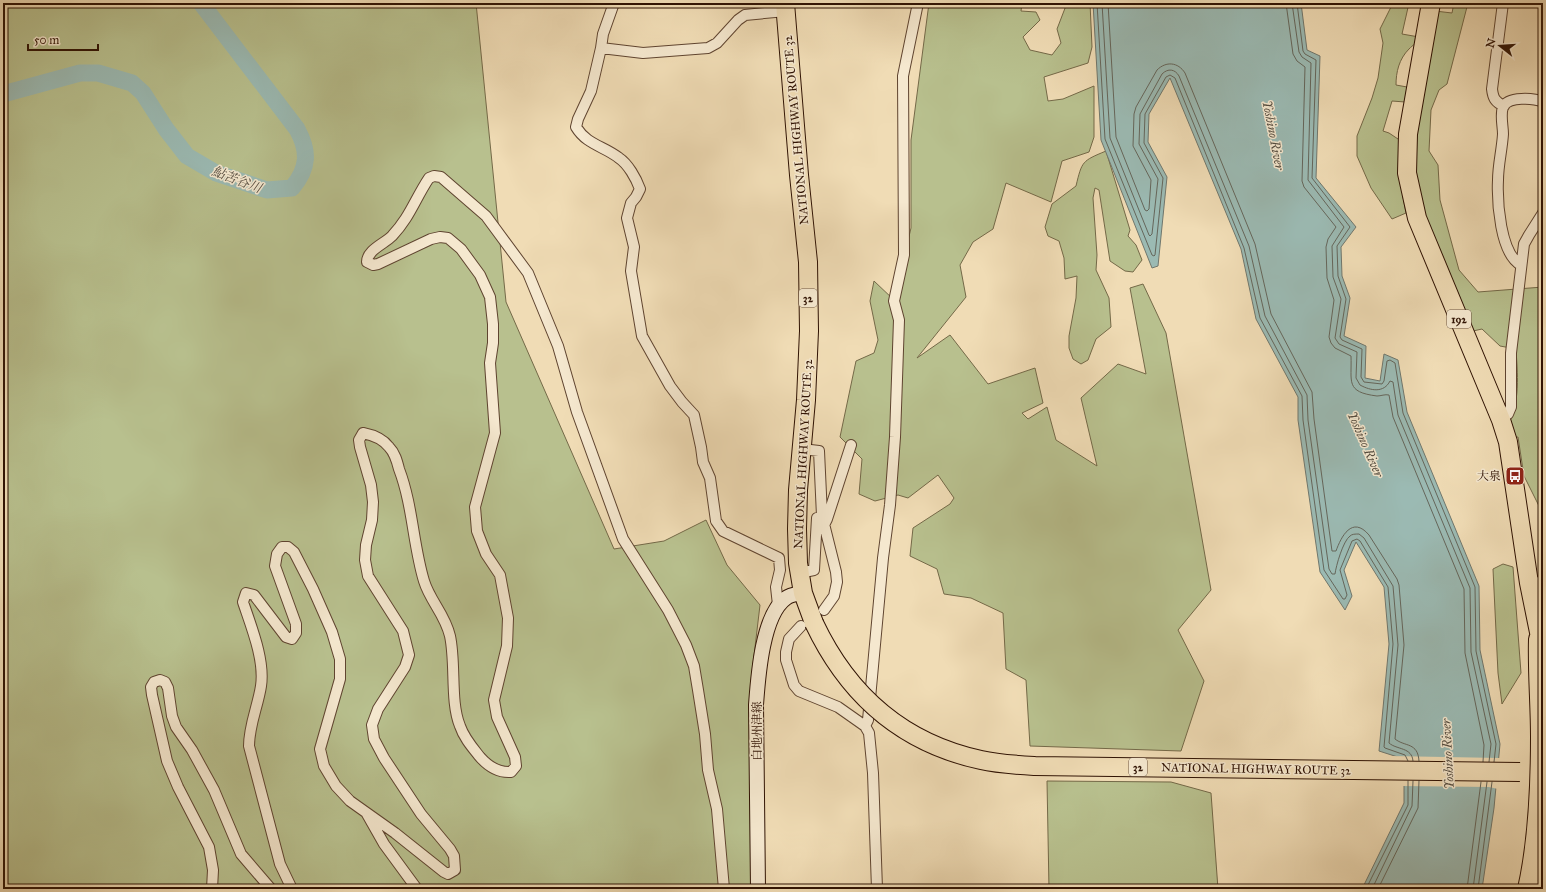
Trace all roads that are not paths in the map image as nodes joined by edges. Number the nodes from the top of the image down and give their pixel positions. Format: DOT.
graph roads {
  1 [pos="613,3"];
  2 [pos="918,3"];
  3 [pos="1431,3"];
  4 [pos="1503,3"];
  5 [pos="786,7"];
  6 [pos="601,48"];
  7 [pos="1543,102"];
  8 [pos="1504,106"];
  9 [pos="1543,213"];
  10 [pos="1521,265"];
  11 [pos="1502,420"];
  12 [pos="851,445"];
  13 [pos="802,449"];
  14 [pos="823,521"];
  15 [pos="799,572"];
  16 [pos="1536,582"];
  17 [pos="803,593"];
  18 [pos="778,605"];
  19 [pos="813,620"];
  20 [pos="1538,634"];
  21 [pos="1543,652"];
  22 [pos="865,726"];
  23 [pos="1541,771"];
  24 [pos="366,812"];
  25 [pos="212,889"];
  26 [pos="270,889"];
  27 [pos="292,889"];
  28 [pos="417,889"];
  29 [pos="724,889"];
  30 [pos="758,889"];
  31 [pos="877,889"];
  32 [pos="1527,889"];
  1 -- 6 [label="street"];
  2 -- 22 [label="street"];
  3 -- 11 [label="highway, 192"];
  4 -- 8 [label="street"];
  5 -- 6 [label="street"];
  5 -- 13 [label="highway, NATIONAL HIGHWAY ROUTE 32 / 32"];
  6 -- 18 [label="street"];
  7 -- 8 [label="street"];
  8 -- 10 [label="street"];
  9 -- 10 [label="street"];
  10 -- 11 [label="street"];
  11 -- 16 [label="highway, 192"];
  12 -- 14 [label="street"];
  13 -- 14 [label="street"];
  13 -- 15 [label="highway, NATIONAL HIGHWAY ROUTE 32 / 32"];
  14 -- 15 [label="street"];
  14 -- 19 [label="street"];
  15 -- 17 [label="highway, NATIONAL HIGHWAY ROUTE 32 / 32"];
  16 -- 20 [label="highway, 192"];
  17 -- 18 [label="main road"];
  17 -- 19 [label="highway, NATIONAL HIGHWAY ROUTE 32 / 32"];
  18 -- 30 [label="main road, 白地州津線"];
  19 -- 22 [label="street"];
  19 -- 23 [label="highway, NATIONAL HIGHWAY ROUTE 32 / 32, bridge"];
  20 -- 21 [label="highway, 192"];
  20 -- 23 [label="highway, 192"];
  22 -- 31 [label="street"];
  23 -- 32 [label="highway"];
  24 -- 27 [label="street"];
  24 -- 28 [label="street"];
  24 -- 29 [label="street"];
  25 -- 26 [label="street"];
}
